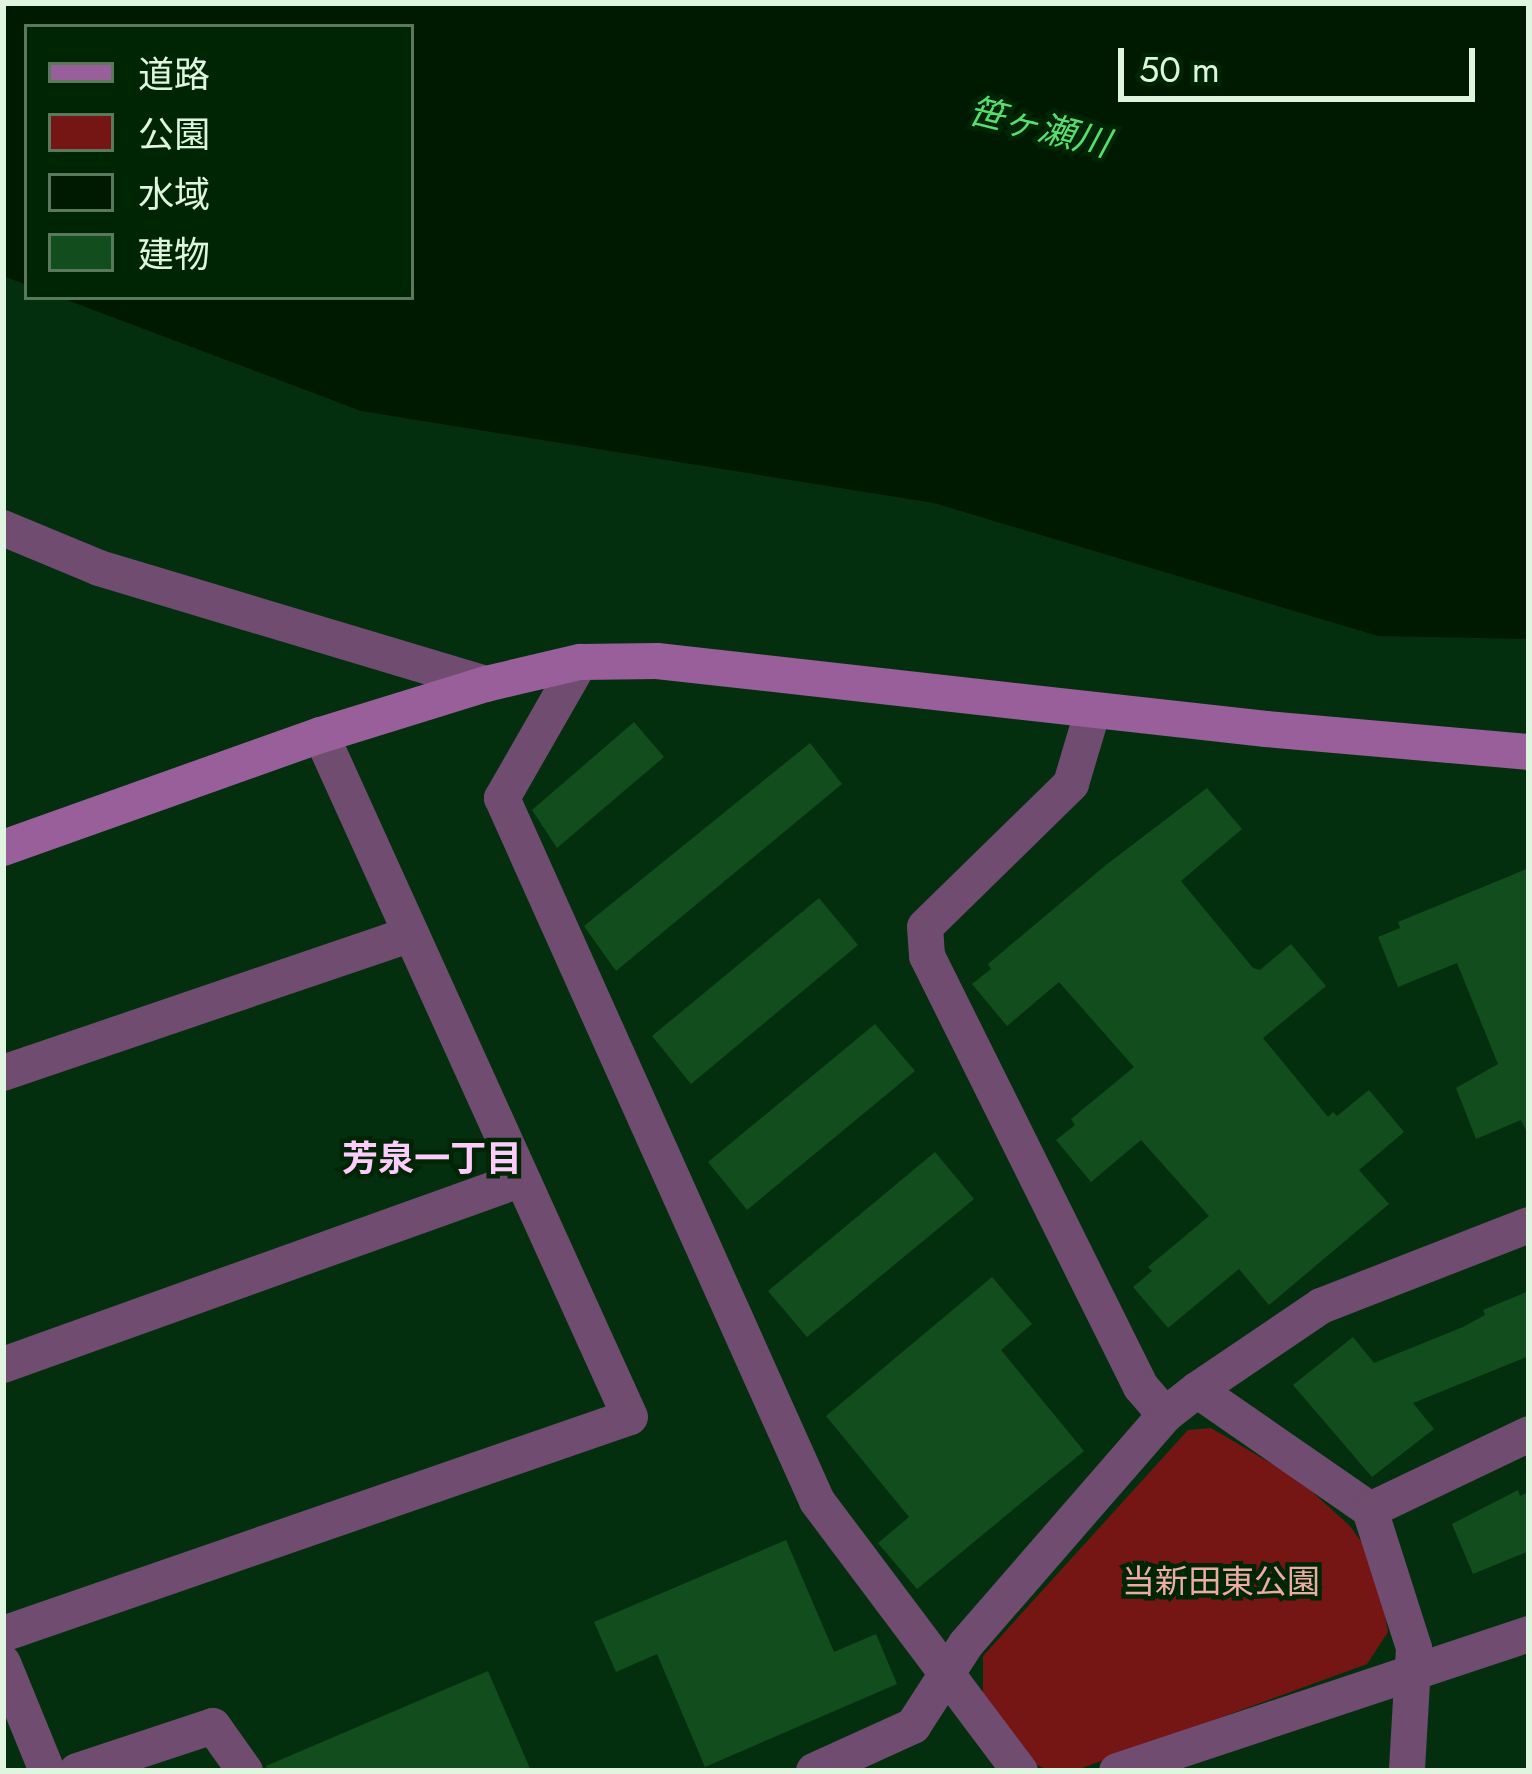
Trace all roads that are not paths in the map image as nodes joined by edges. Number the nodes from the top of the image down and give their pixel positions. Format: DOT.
graph roads {
  1 [pos="3,528"];
  2 [pos="580,662"];
  3 [pos="486,684"];
  4 [pos="1093,710"];
  5 [pos="321,735"];
  6 [pos="1529,752"];
  7 [pos="3,848"];
  8 [pos="411,934"];
  9 [pos="3,1073"];
  10 [pos="522,1179"];
  11 [pos="1529,1225"];
  12 [pos="3,1365"];
  13 [pos="1197,1390"];
  14 [pos="1165,1415"];
  15 [pos="1529,1434"];
  16 [pos="1370,1510"];
  17 [pos="3,1634"];
  18 [pos="1529,1634"];
  19 [pos="3,1663"];
  20 [pos="1412,1673"];
  21 [pos="944,1676"];
  22 [pos="47,1771"];
  23 [pos="77,1771"];
  24 [pos="245,1771"];
  25 [pos="814,1771"];
  26 [pos="1020,1771"];
  27 [pos="1117,1771"];
  28 [pos="1407,1771"];
  1 -- 3 [label="street"];
  2 -- 3 [label="street"];
  2 -- 4 [label="street"];
  2 -- 21 [label="street"];
  3 -- 5 [label="street"];
  4 -- 6 [label="street"];
  4 -- 14 [label="street"];
  5 -- 7 [label="street"];
  5 -- 8 [label="street"];
  8 -- 9 [label="street"];
  8 -- 10 [label="street"];
  10 -- 12 [label="street"];
  10 -- 17 [label="street"];
  11 -- 13 [label="street"];
  13 -- 14 [label="street"];
  13 -- 16 [label="street"];
  14 -- 21 [label="street"];
  15 -- 16 [label="street"];
  16 -- 20 [label="street"];
  18 -- 20 [label="street"];
  19 -- 22 [label="street"];
  20 -- 27 [label="street"];
  20 -- 28 [label="street"];
  21 -- 25 [label="street"];
  21 -- 26 [label="street"];
  23 -- 24 [label="street"];
}
